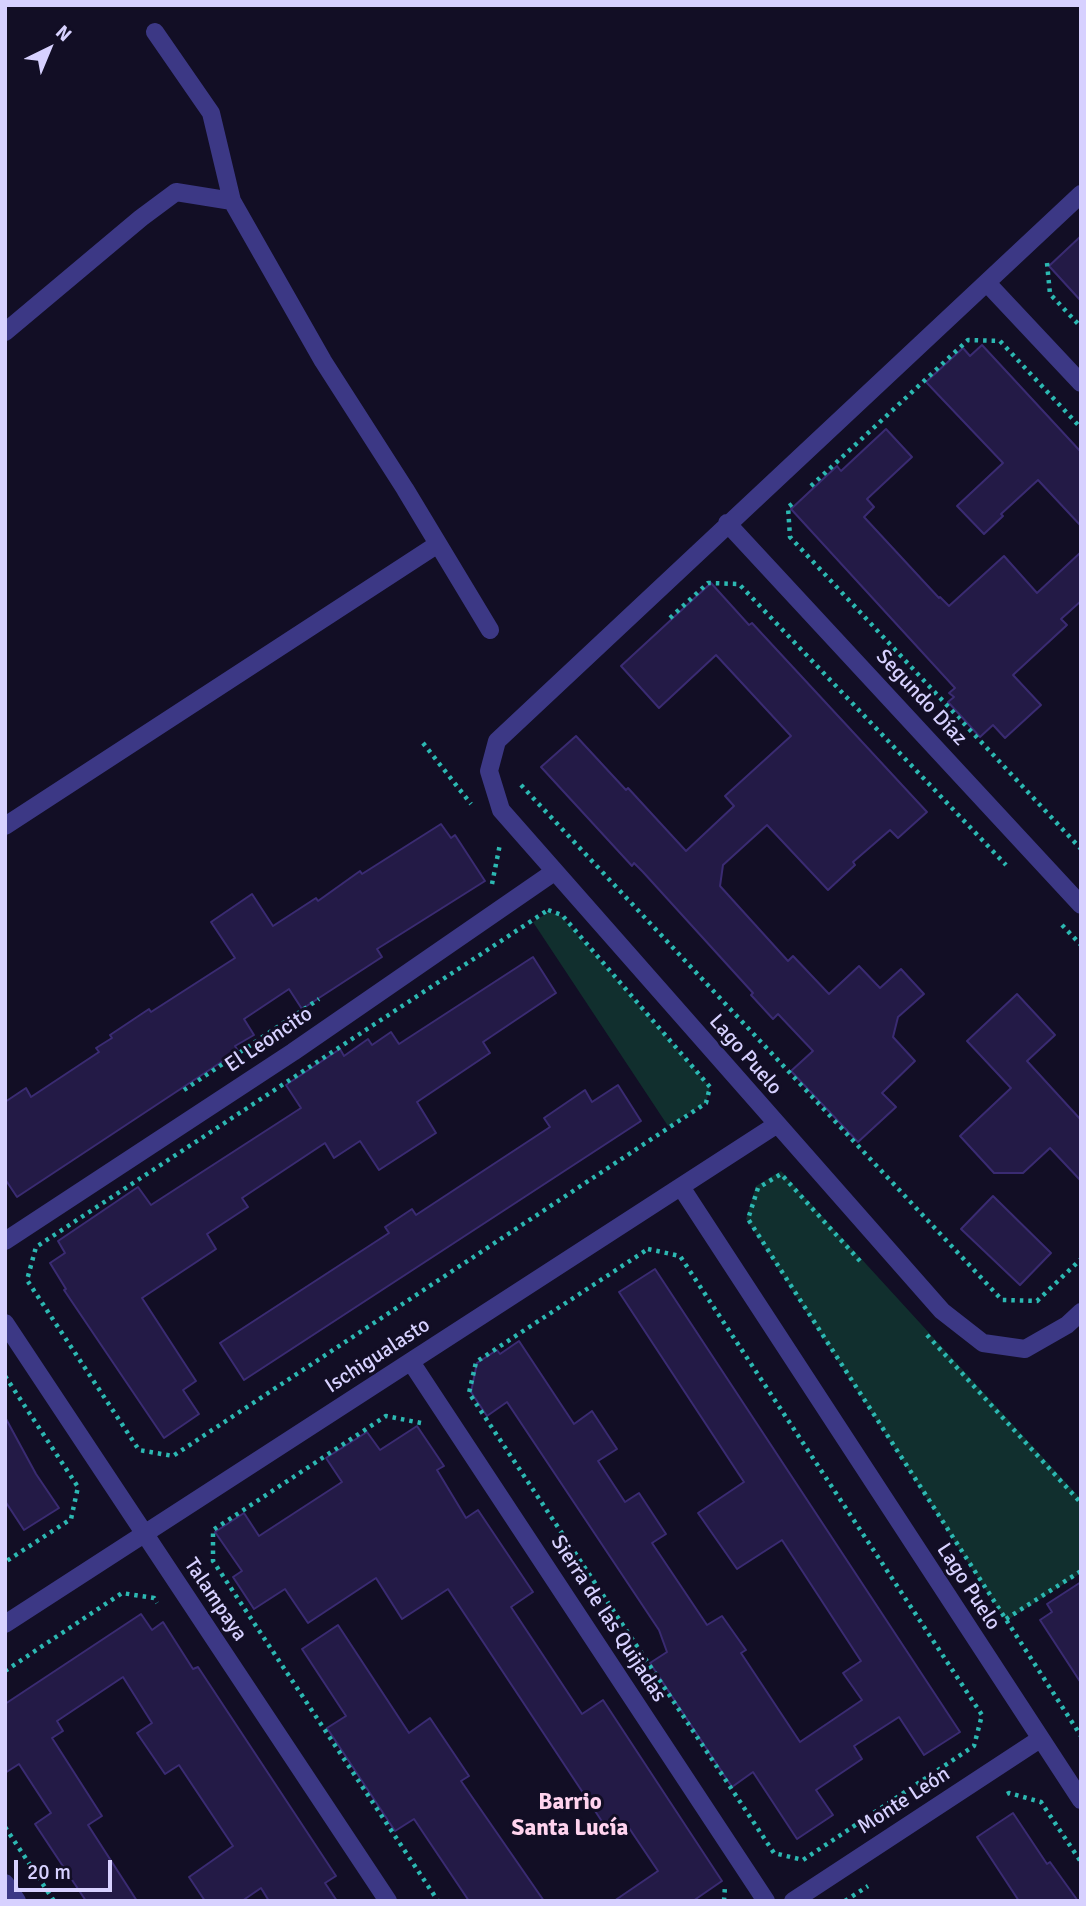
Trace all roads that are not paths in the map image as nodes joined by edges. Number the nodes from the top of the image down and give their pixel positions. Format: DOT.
graph roads {
  1 [pos="155,32"];
  2 [pos="1081,194"];
  3 [pos="232,201"];
  4 [pos="987,284"];
  5 [pos="5,332"];
  6 [pos="1081,383"];
  7 [pos="727,523"];
  8 [pos="438,544"];
  9 [pos="490,630"];
  10 [pos="5,826"];
  11 [pos="554,872"];
  12 [pos="1081,905"];
  13 [pos="776,1125"];
  14 [pos="681,1187"];
  15 [pos="5,1241"];
  16 [pos="1081,1312"];
  17 [pos="5,1323"];
  18 [pos="411,1362"];
  19 [pos="144,1534"];
  20 [pos="5,1624"];
  21 [pos="1040,1739"];
  22 [pos="1081,1800"];
  23 [pos="5,1883"];
  24 [pos="17,1901"];
  25 [pos="388,1901"];
  26 [pos="766,1901"];
  27 [pos="793,1901"];
  1 -- 3 [label="street"];
  2 -- 4 [label="street"];
  3 -- 5 [label="street"];
  3 -- 8 [label="street"];
  4 -- 6 [label="street"];
  4 -- 7 [label="street"];
  7 -- 11 [label="street, Lago Puelo"];
  7 -- 12 [label="street, Segundo Díaz"];
  8 -- 9 [label="street"];
  8 -- 10 [label="street"];
  11 -- 13 [label="street, Lago Puelo"];
  11 -- 15 [label="street, El Leoncito"];
  13 -- 14 [label="street, Ischigualasto"];
  13 -- 16 [label="street, Lago Puelo"];
  14 -- 18 [label="street, Ischigualasto"];
  14 -- 21 [label="street, Lago Puelo"];
  17 -- 19 [label="street, Talampaya"];
  18 -- 19 [label="street, Ischigualasto"];
  18 -- 26 [label="street, Sierra de las Quijadas"];
  19 -- 20 [label="street, Ischigualasto"];
  19 -- 25 [label="street, Talampaya"];
  21 -- 22 [label="street, Lago Puelo"];
  21 -- 27 [label="street, Monte León"];
  23 -- 24 [label="street"];
}
